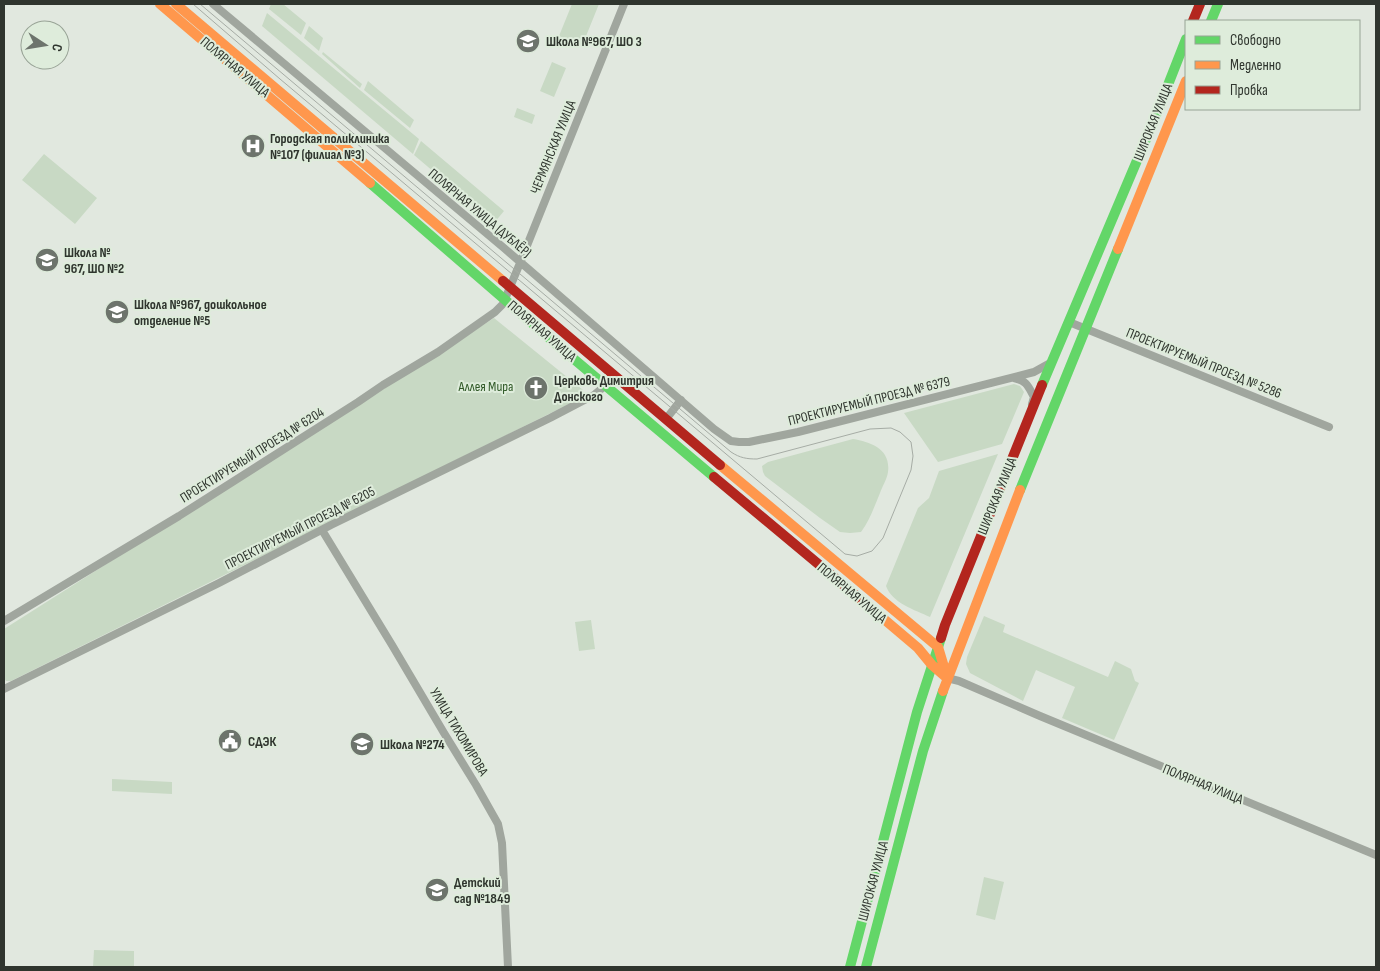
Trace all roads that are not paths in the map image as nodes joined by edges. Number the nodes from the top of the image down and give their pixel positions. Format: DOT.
graph roads {
  1 [pos="160,4"];
  2 [pos="176,4"];
  3 [pos="213,4"];
  4 [pos="624,4"];
  5 [pos="1200,4"];
  6 [pos="1216,4"];
  7 [pos="1193,20"];
  8 [pos="1211,20"];
  9 [pos="1185,41"];
  10 [pos="1185,84"];
  11 [pos="520,263"];
  12 [pos="509,287"];
  13 [pos="504,299"];
  14 [pos="1069,322"];
  15 [pos="1085,329"];
  16 [pos="1052,362"];
  17 [pos="1012,378"];
  18 [pos="606,385"];
  19 [pos="681,400"];
  20 [pos="666,419"];
  21 [pos="1028,419"];
  22 [pos="1329,428"];
  23 [pos="731,441"];
  24 [pos="322,530"];
  25 [pos="4,621"];
  26 [pos="938,647"];
  27 [pos="932,666"];
  28 [pos="947,678"];
  29 [pos="4,689"];
  30 [pos="1376,855"];
  31 [pos="508,967"];
  32 [pos="850,967"];
  33 [pos="866,967"];
  1 -- 13 [label="main road, ПОЛЯРНАЯ УЛИЦА"];
  2 -- 12 [label="main road, ПОЛЯРНАЯ УЛИЦА"];
  3 -- 11 [label="street, ПОЛЯРНАЯ УЛИЦА (ДУБЛЁР)"];
  4 -- 11 [label="street, ЧЕРМЯНСКАЯ УЛИЦА"];
  5 -- 7 [label="main road"];
  6 -- 8 [label="main road"];
  9 -- 14 [label="main road, ШИРОКАЯ УЛИЦА"];
  10 -- 15 [label="main road, ШИРОКАЯ УЛИЦА"];
  11 -- 12 [label="street, ЧЕРМЯНСКАЯ УЛИЦА"];
  11 -- 19 [label="street, ПОЛЯРНАЯ УЛИЦА (ДУБЛЁР)"];
  12 -- 13 [label="street, ЧЕРМЯНСКАЯ УЛИЦА"];
  12 -- 20 [label="main road, ПОЛЯРНАЯ УЛИЦА"];
  13 -- 18 [label="main road, ПОЛЯРНАЯ УЛИЦА"];
  13 -- 25 [label="street, ПРОЕКТИРУЕМЫЙ ПРОЕЗД № 6204"];
  14 -- 15 [label="street, ПРОЕКТИРУЕМЫЙ ПРОЕЗД № 5286"];
  14 -- 16 [label="main road, ШИРОКАЯ УЛИЦА"];
  15 -- 22 [label="street, ПРОЕКТИРУЕМЫЙ ПРОЕЗД № 5286"];
  15 -- 28 [label="main road, ШИРОКАЯ УЛИЦА"];
  16 -- 17 [label="street, ПРОЕКТИРУЕМЫЙ ПРОЕЗД № 6379"];
  16 -- 21 [label="main road, ШИРОКАЯ УЛИЦА"];
  17 -- 21 [label="street"];
  17 -- 23 [label="street, ПРОЕКТИРУЕМЫЙ ПРОЕЗД № 6379"];
  18 -- 24 [label="street, ПРОЕКТИРУЕМЫЙ ПРОЕЗД № 6205"];
  18 -- 27 [label="main road, ПОЛЯРНАЯ УЛИЦА"];
  19 -- 20 [label="street"];
  19 -- 23 [label="street, ПОЛЯРНАЯ УЛИЦА (ДУБЛЁР)"];
  20 -- 26 [label="main road, ПОЛЯРНАЯ УЛИЦА"];
  21 -- 26 [label="main road, ШИРОКАЯ УЛИЦА"];
  24 -- 29 [label="street, ПРОЕКТИРУЕМЫЙ ПРОЕЗД № 6205"];
  24 -- 31 [label="street, УЛИЦА ТИХОМИРОВА"];
  26 -- 27 [label="main road, ШИРОКАЯ УЛИЦА"];
  26 -- 28 [label="main road"];
  27 -- 28 [label="main road, ПОЛЯРНАЯ УЛИЦА"];
  27 -- 32 [label="main road, ШИРОКАЯ УЛИЦА"];
  28 -- 30 [label="street, ПОЛЯРНАЯ УЛИЦА"];
  28 -- 33 [label="main road, ШИРОКАЯ УЛИЦА"];
}
